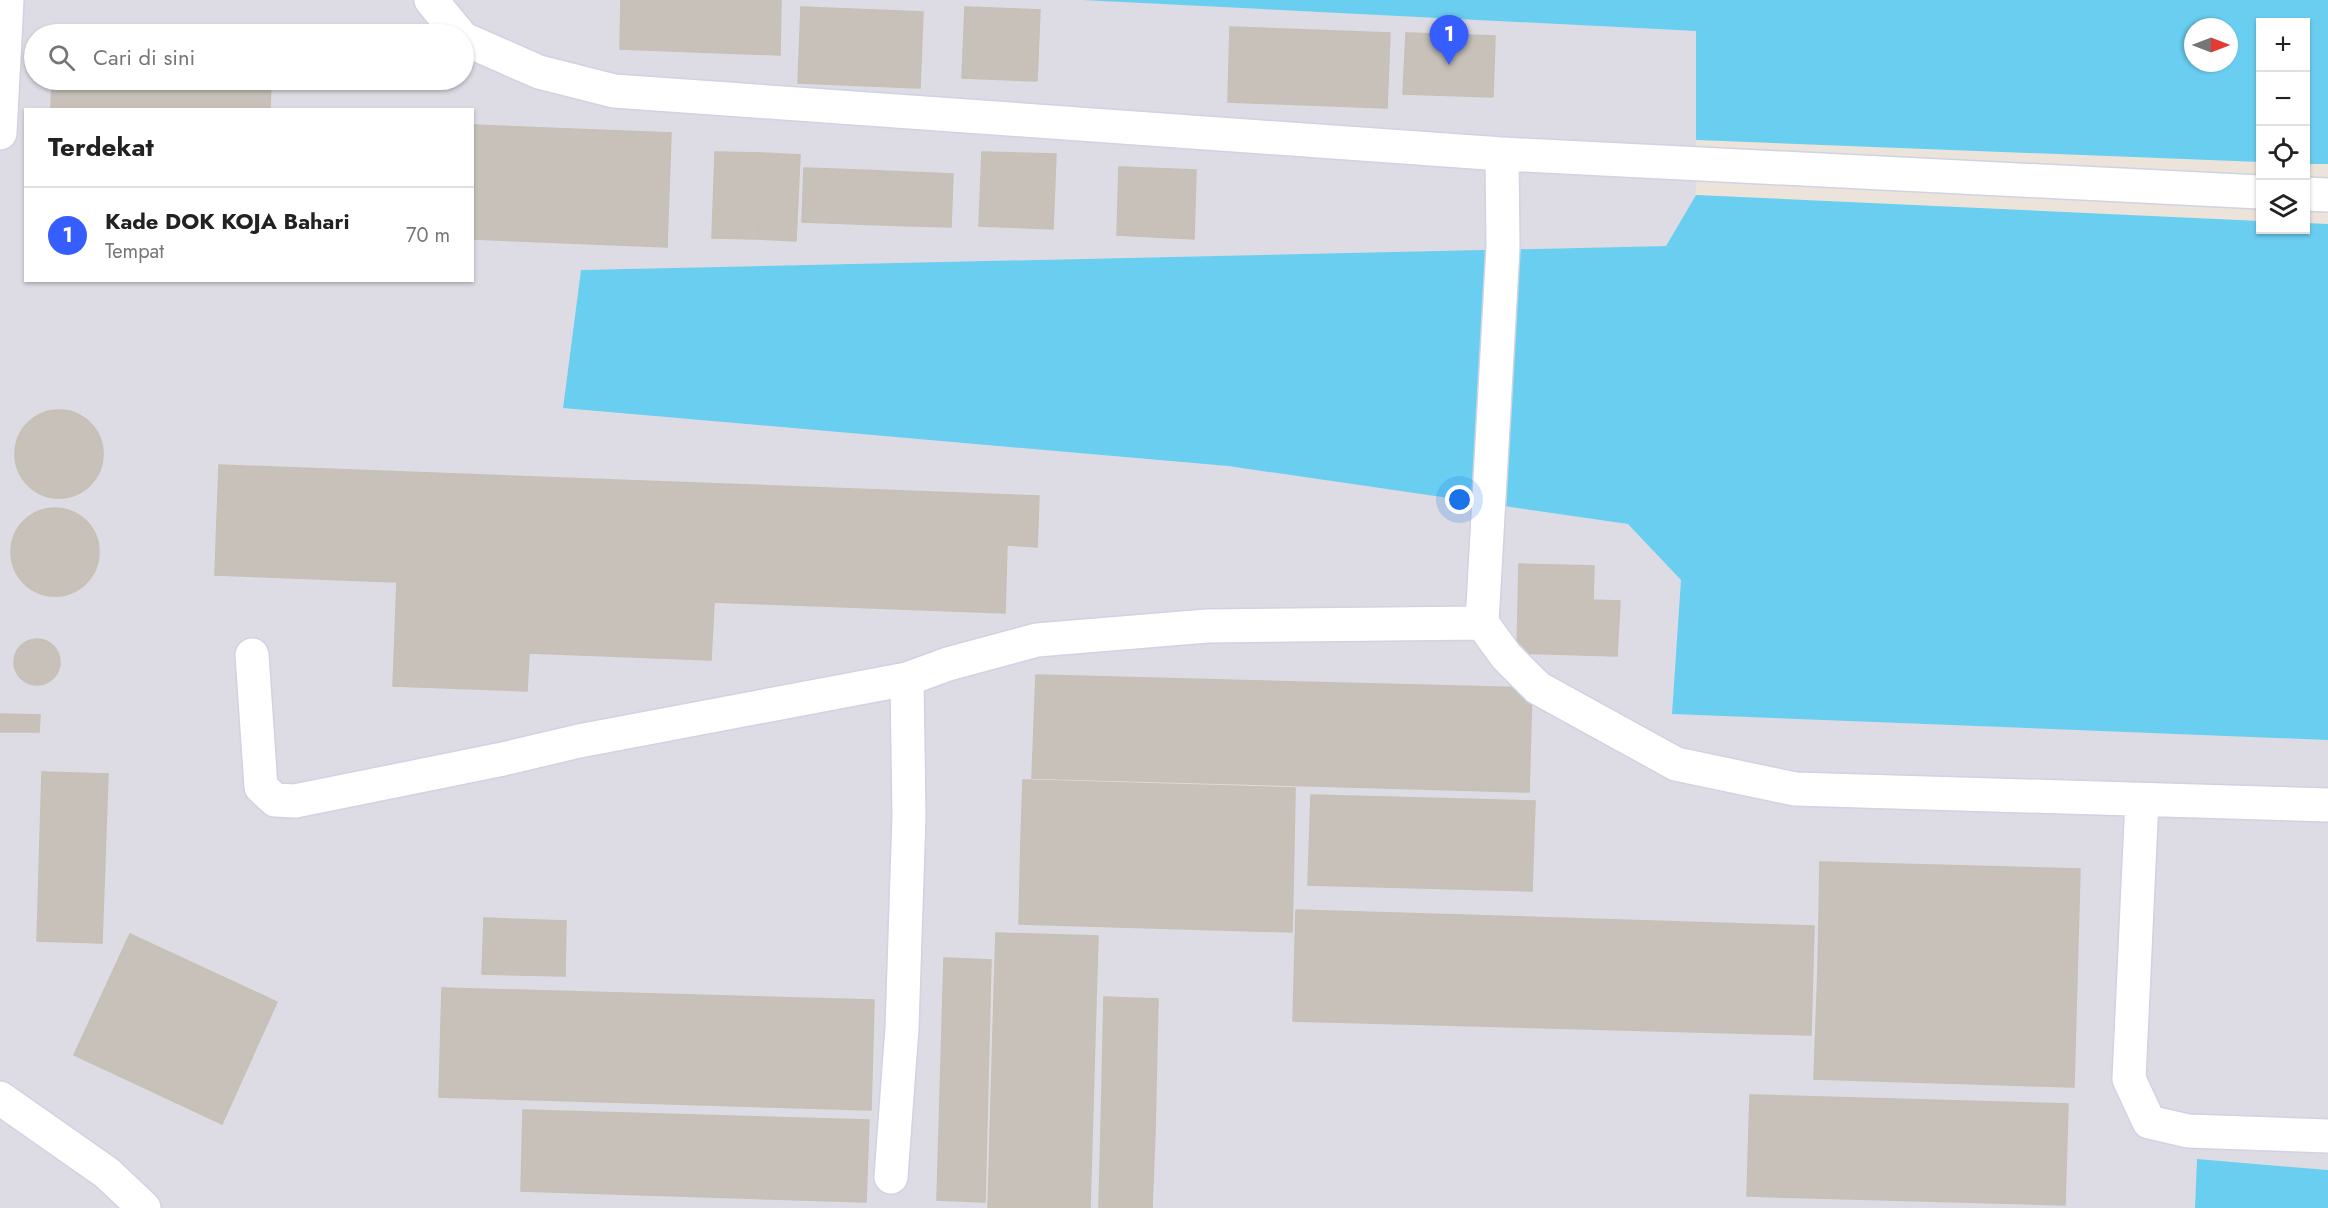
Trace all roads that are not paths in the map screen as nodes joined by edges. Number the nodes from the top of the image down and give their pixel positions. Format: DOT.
graph roads {
  1 [pos="8,0"];
  2 [pos="431,0"];
  3 [pos="451,24"];
  4 [pos="474,43"];
  5 [pos="0,133"];
  6 [pos="1502,154"];
  7 [pos="2256,192"];
  8 [pos="2310,194"];
  9 [pos="2328,195"];
  10 [pos="1482,623"];
  11 [pos="252,655"];
  12 [pos="907,680"];
  13 [pos="2142,800"];
  14 [pos="2328,805"];
  15 [pos="0,1098"];
  16 [pos="2328,1136"];
  17 [pos="891,1177"];
  18 [pos="144,1208"];
  1 -- 5 [label="lane"];
  2 -- 3 [label="lane"];
  4 -- 6 [label="lane"];
  6 -- 7 [label="lane"];
  6 -- 10 [label="lane"];
  8 -- 9 [label="lane"];
  10 -- 12 [label="lane"];
  10 -- 13 [label="lane"];
  11 -- 12 [label="lane"];
  12 -- 17 [label="lane"];
  13 -- 14 [label="lane"];
  13 -- 16 [label="lane"];
  15 -- 18 [label="lane"];
}
